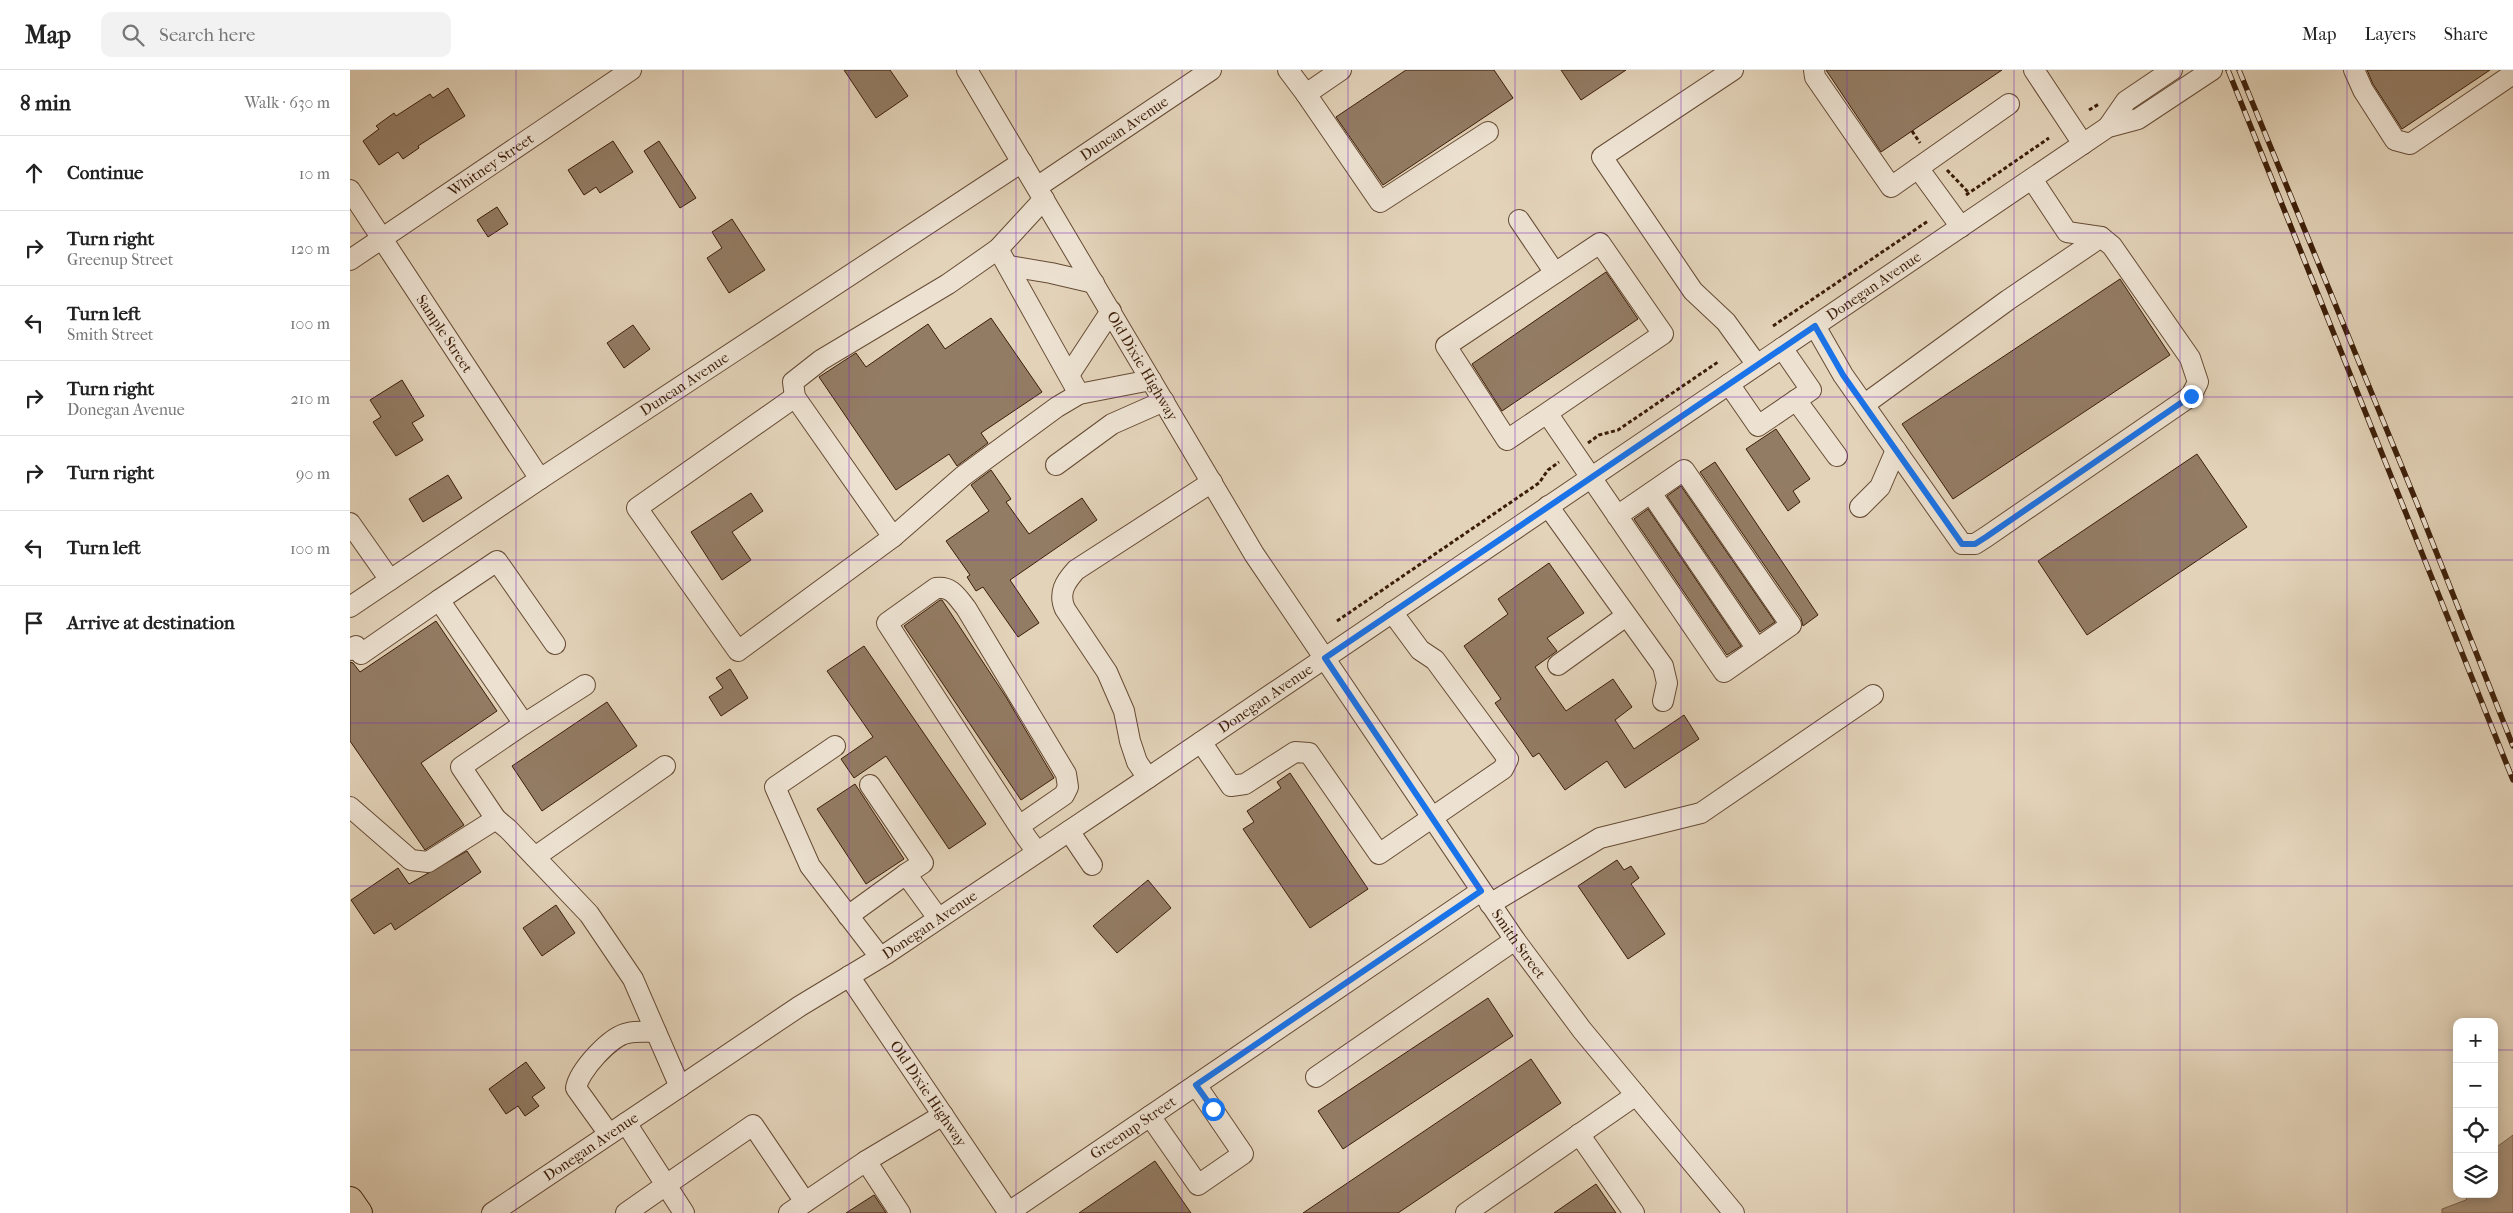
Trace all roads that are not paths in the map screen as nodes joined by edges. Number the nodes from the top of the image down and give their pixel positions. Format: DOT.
graph roads {
  1 [pos="631,70"];
  2 [pos="967,70"];
  3 [pos="1211,70"];
  4 [pos="1288,70"];
  5 [pos="1341,70"];
  6 [pos="1733,70"];
  7 [pos="1814,70"];
  8 [pos="2034,70"];
  9 [pos="2172,70"];
  10 [pos="2212,70"];
  11 [pos="2354,70"];
  12 [pos="2513,74"];
  13 [pos="1306,94"];
  14 [pos="2009,104"];
  15 [pos="2108,127"];
  16 [pos="1488,132"];
  17 [pos="2083,144"];
  18 [pos="1022,162"];
  19 [pos="1918,168"];
  20 [pos="2032,179"];
  21 [pos="350,190"];
  22 [pos="1041,193"];
  23 [pos="1519,220"];
  24 [pos="1961,227"];
  25 [pos="383,237"];
  26 [pos="2101,237"];
  27 [pos="998,249"];
  28 [pos="350,260"];
  29 [pos="1009,266"];
  30 [pos="1555,273"];
  31 [pos="1094,283"];
  32 [pos="1111,311"];
  33 [pos="1815,326"];
  34 [pos="1782,348"];
  35 [pos="1757,365"];
  36 [pos="1069,375"];
  37 [pos="1151,380"];
  38 [pos="1729,384"];
  39 [pos="1079,394"];
  40 [pos="795,397"];
  41 [pos="1796,400"];
  42 [pos="1164,401"];
  43 [pos="1865,404"];
  44 [pos="1547,413"];
  45 [pos="1896,450"];
  46 [pos="1837,456"];
  47 [pos="1056,465"];
  48 [pos="540,478"];
  49 [pos="1590,478"];
  50 [pos="1212,482"];
  51 [pos="1651,493"];
  52 [pos="1548,506"];
  53 [pos="1860,508"];
  54 [pos="1617,516"];
  55 [pos="350,523"];
  56 [pos="893,537"];
  57 [pos="390,580"];
  58 [pos="439,600"];
  59 [pos="350,607"];
  60 [pos="1392,612"];
  61 [pos="1626,616"];
  62 [pos="555,644"];
  63 [pos="1757,649"];
  64 [pos="350,650"];
  65 [pos="1325,658"];
  66 [pos="1558,665"];
  67 [pos="585,685"];
  68 [pos="1873,695"];
  69 [pos="1663,700"];
  70 [pos="524,724"];
  71 [pos="1201,742"];
  72 [pos="835,746"];
  73 [pos="665,766"];
  74 [pos="1148,778"];
  75 [pos="870,785"];
  76 [pos="350,807"];
  77 [pos="1432,817"];
  78 [pos="496,819"];
  79 [pos="1019,826"];
  80 [pos="1069,831"];
  81 [pos="1038,852"];
  82 [pos="536,857"];
  83 [pos="1092,865"];
  84 [pos="906,874"];
  85 [pos="1486,897"];
  86 [pos="848,916"];
  87 [pos="938,918"];
  88 [pos="1515,940"];
  89 [pos="880,957"];
  90 [pos="849,976"];
  91 [pos="656,1032"];
  92 [pos="1316,1078"];
  93 [pos="1196,1085"];
  94 [pos="680,1087"];
  95 [pos="1636,1095"];
  96 [pos="942,1115"];
  97 [pos="1150,1116"];
  98 [pos="626,1123"];
  99 [pos="609,1134"];
  100 [pos="1580,1134"];
  101 [pos="866,1161"];
  102 [pos="666,1185"];
  103 [pos="350,1200"];
  104 [pos="806,1202"];
  105 [pos="359,1213"];
  106 [pos="492,1213"];
  107 [pos="626,1213"];
  108 [pos="684,1213"];
  109 [pos="789,1213"];
  110 [pos="900,1213"];
  111 [pos="1009,1213"];
  112 [pos="1466,1213"];
  113 [pos="1634,1213"];
  114 [pos="1734,1213"];
  1 -- 25 [label="street, Whitney Street"];
  2 -- 18 [label="street, Old Dixie Highway"];
  3 -- 22 [label="street, Duncan Avenue"];
  4 -- 13 [label="street"];
  5 -- 13 [label="street"];
  6 -- 35 [label="street"];
  7 -- 19 [label="street"];
  8 -- 17 [label="street"];
  9 -- 15 [label="street, Donegan Avenue"];
  10 -- 15 [label="street, Donegan Avenue"];
  11 -- 12 [label="street"];
  13 -- 16 [label="street"];
  14 -- 19 [label="street"];
  15 -- 17 [label="street, Donegan Avenue"];
  17 -- 20 [label="street, Donegan Avenue"];
  18 -- 22 [label="street, Old Dixie Highway"];
  18 -- 48 [label="street, Duncan Avenue"];
  19 -- 24 [label="street"];
  20 -- 24 [label="street, Donegan Avenue"];
  20 -- 26 [label="street"];
  21 -- 25 [label="street, Sample Street"];
  22 -- 27 [label="street, Duncan Avenue"];
  22 -- 31 [label="street, Old Dixie Highway"];
  23 -- 30 [label="street"];
  24 -- 33 [label="street, Donegan Avenue"];
  25 -- 28 [label="street, Whitney Street"];
  25 -- 48 [label="street, Sample Street"];
  26 -- 43 [label="street"];
  26 -- 45 [label="street"];
  27 -- 29 [label="street"];
  27 -- 40 [label="street, Duncan Avenue"];
  29 -- 31 [label="street"];
  29 -- 36 [label="street"];
  30 -- 44 [label="street"];
  30 -- 44 [label="street"];
  31 -- 32 [label="street, Old Dixie Highway"];
  32 -- 36 [label="street"];
  32 -- 37 [label="street, Old Dixie Highway"];
  33 -- 34 [label="street, Donegan Avenue"];
  33 -- 43 [label="street"];
  34 -- 35 [label="street, Donegan Avenue"];
  34 -- 41 [label="street"];
  35 -- 38 [label="street, Donegan Avenue"];
  36 -- 39 [label="street"];
  37 -- 39 [label="street"];
  37 -- 42 [label="street, Old Dixie Highway"];
  38 -- 41 [label="street"];
  38 -- 49 [label="street, Donegan Avenue"];
  39 -- 56 [label="street"];
  40 -- 56 [label="street"];
  40 -- 56 [label="street"];
  41 -- 46 [label="street"];
  42 -- 47 [label="street"];
  42 -- 50 [label="street, Old Dixie Highway"];
  43 -- 45 [label="street"];
  44 -- 49 [label="street"];
  45 -- 53 [label="street"];
  48 -- 57 [label="street, Duncan Avenue"];
  49 -- 52 [label="street, Donegan Avenue"];
  49 -- 54 [label="street"];
  50 -- 65 [label="street, Old Dixie Highway"];
  50 -- 74 [label="street"];
  51 -- 54 [label="street"];
  51 -- 63 [label="street"];
  51 -- 63 [label="street"];
  52 -- 60 [label="street, Donegan Avenue"];
  52 -- 61 [label="street"];
  54 -- 63 [label="street"];
  55 -- 57 [label="street"];
  57 -- 59 [label="street, Duncan Avenue"];
  58 -- 62 [label="street"];
  58 -- 64 [label="street"];
  58 -- 70 [label="street"];
  60 -- 65 [label="street, Donegan Avenue"];
  60 -- 77 [label="street"];
  61 -- 66 [label="street"];
  61 -- 69 [label="street"];
  65 -- 71 [label="street, Donegan Avenue"];
  65 -- 77 [label="street, Smith Street"];
  67 -- 70 [label="street"];
  68 -- 85 [label="street, Greenup Street"];
  70 -- 78 [label="street"];
  71 -- 74 [label="street, Donegan Avenue"];
  71 -- 77 [label="street"];
  72 -- 86 [label="street"];
  73 -- 82 [label="street"];
  74 -- 80 [label="street, Donegan Avenue"];
  75 -- 84 [label="street"];
  76 -- 78 [label="street"];
  77 -- 85 [label="street, Smith Street"];
  78 -- 82 [label="street"];
  79 -- 79 [label="street"];
  79 -- 81 [label="street"];
  80 -- 81 [label="street, Donegan Avenue"];
  80 -- 83 [label="street"];
  81 -- 87 [label="street, Donegan Avenue"];
  82 -- 91 [label="street"];
  84 -- 86 [label="street"];
  84 -- 87 [label="street"];
  85 -- 88 [label="street, Smith Street"];
  85 -- 93 [label="street, Greenup Street"];
  86 -- 89 [label="street"];
  87 -- 89 [label="street, Donegan Avenue"];
  88 -- 92 [label="street"];
  88 -- 95 [label="street, Smith Street"];
  89 -- 90 [label="street, Donegan Avenue"];
  90 -- 94 [label="street, Donegan Avenue"];
  90 -- 96 [label="street, Old Dixie Highway"];
  91 -- 94 [label="street"];
  91 -- 99 [label="street"];
  93 -- 97 [label="street, Greenup Street"];
  93 -- 97 [label="street"];
  94 -- 98 [label="street, Donegan Avenue"];
  95 -- 100 [label="street"];
  95 -- 114 [label="street, Smith Street"];
  96 -- 101 [label="street"];
  96 -- 111 [label="street, Old Dixie Highway"];
  97 -- 111 [label="street, Greenup Street"];
  98 -- 99 [label="street, Donegan Avenue"];
  98 -- 102 [label="street"];
  99 -- 106 [label="street, Donegan Avenue"];
  100 -- 112 [label="street"];
  100 -- 113 [label="street"];
  101 -- 104 [label="street"];
  101 -- 110 [label="street"];
  102 -- 104 [label="street"];
  102 -- 107 [label="street"];
  102 -- 108 [label="street"];
  103 -- 105 [label="main road"];
  104 -- 109 [label="street"];
}
